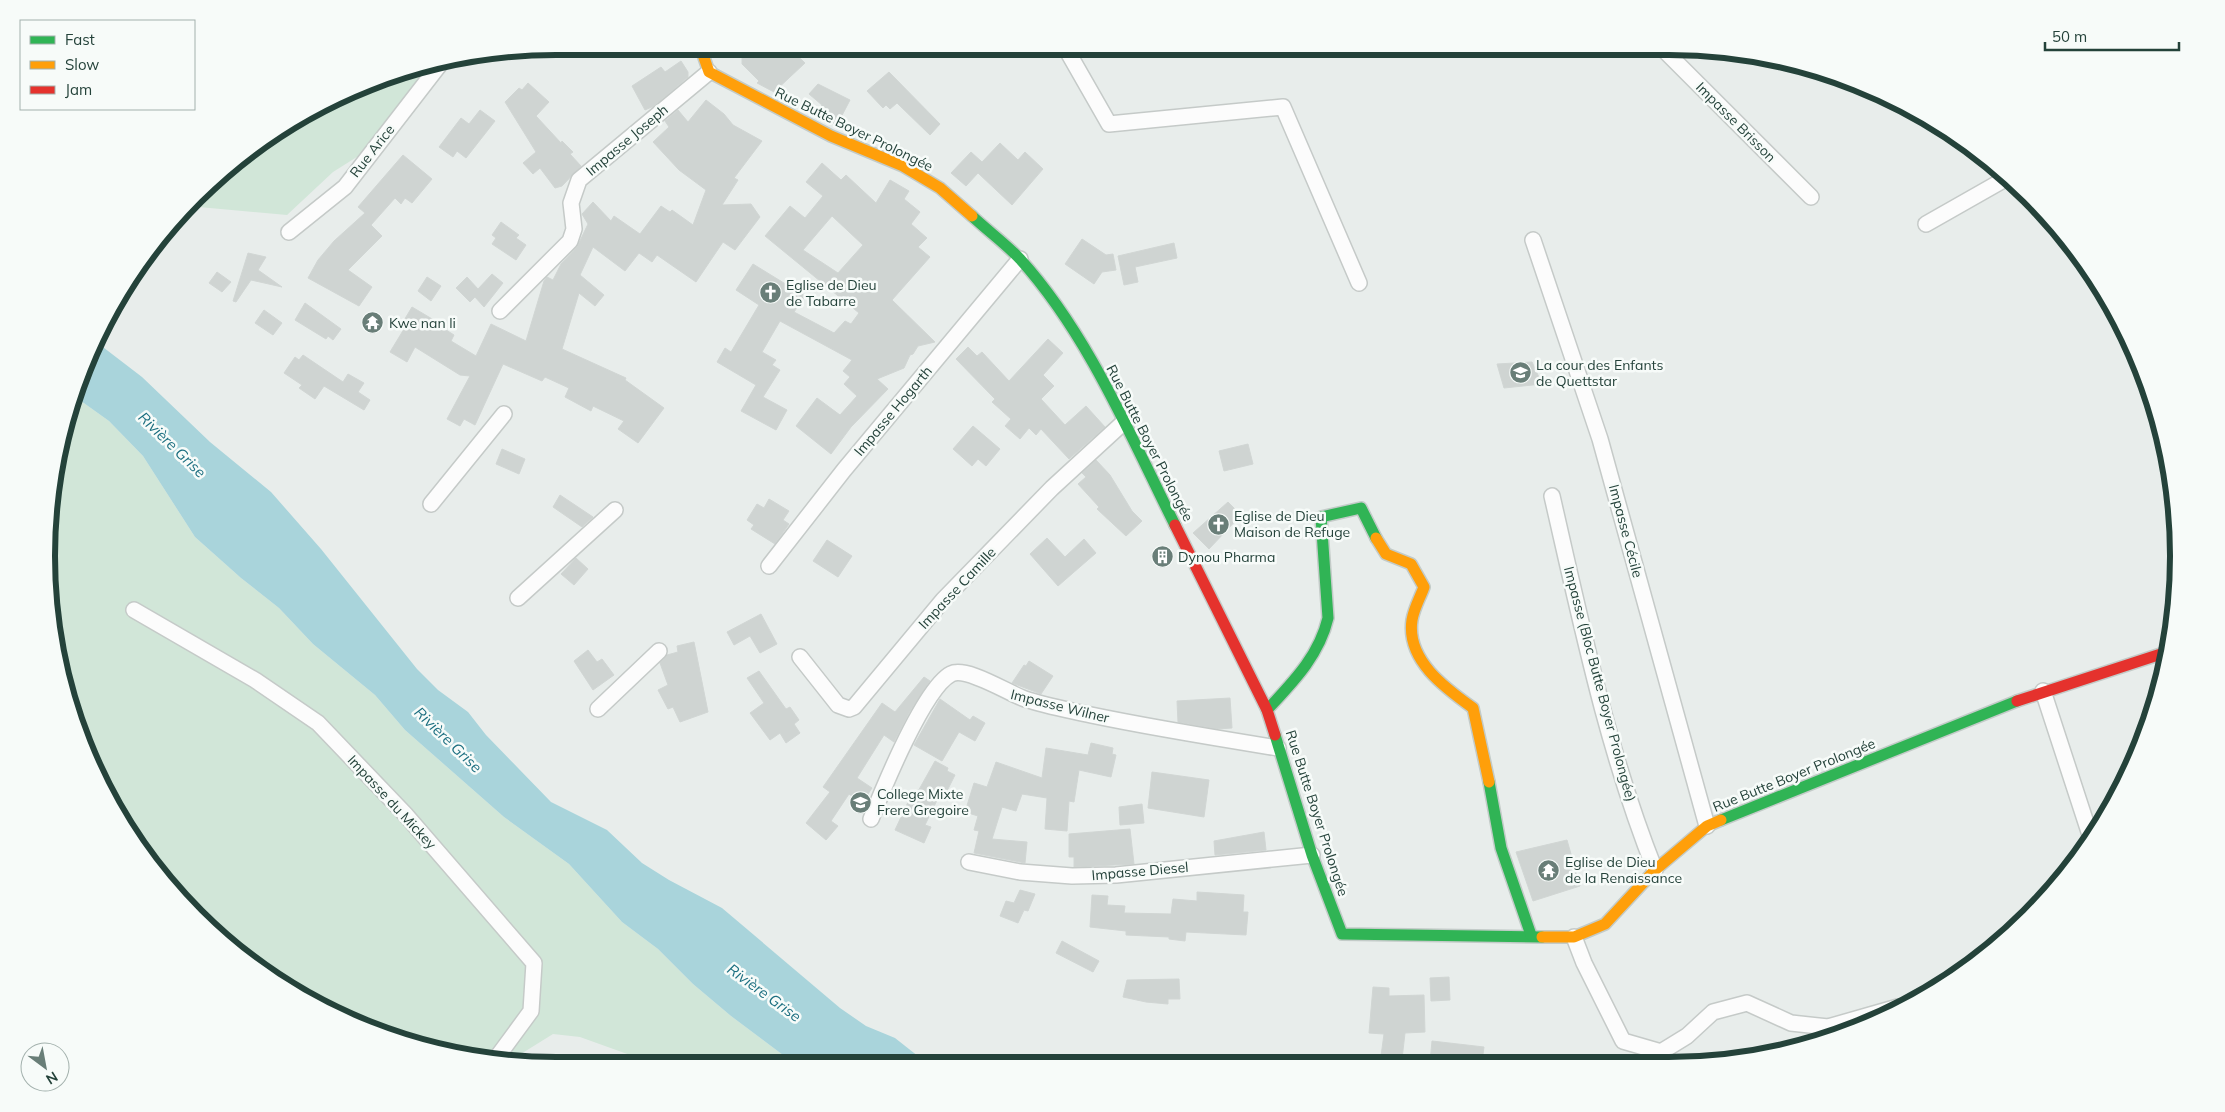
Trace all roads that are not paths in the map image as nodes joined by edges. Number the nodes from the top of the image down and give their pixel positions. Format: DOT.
graph roads {
  1 [pos="703,55"];
  2 [pos="1070,55"];
  3 [pos="1669,55"];
  4 [pos="435,70"];
  5 [pos="709,72"];
  6 [pos="2001,181"];
  7 [pos="1811,197"];
  8 [pos="1926,224"];
  9 [pos="289,232"];
  10 [pos="1533,240"];
  11 [pos="1020,259"];
  12 [pos="1359,283"];
  13 [pos="500,311"];
  14 [pos="504,414"];
  15 [pos="1124,422"];
  16 [pos="1552,496"];
  17 [pos="431,504"];
  18 [pos="614,510"];
  19 [pos="769,566"];
  20 [pos="518,598"];
  21 [pos="134,610"];
  22 [pos="658,650"];
  23 [pos="2160,654"];
  24 [pos="800,657"];
  25 [pos="2043,691"];
  26 [pos="598,710"];
  27 [pos="1267,710"];
  28 [pos="1278,748"];
  29 [pos="871,819"];
  30 [pos="1707,826"];
  31 [pos="2088,830"];
  32 [pos="1312,855"];
  33 [pos="969,862"];
  34 [pos="1655,870"];
  35 [pos="1532,935"];
  36 [pos="1574,937"];
  37 [pos="1869,1015"];
  38 [pos="500,1054"];
  1 -- 5 [label="street"];
  2 -- 12 [label="street"];
  3 -- 7 [label="street, Impasse Brisson"];
  4 -- 9 [label="street, Rue Arice"];
  5 -- 11 [label="street, Rue Butte Boyer Prolongée"];
  5 -- 13 [label="street, Impasse Joseph"];
  6 -- 8 [label="street"];
  10 -- 30 [label="street, Impasse Cécile"];
  11 -- 15 [label="street, Rue Butte Boyer Prolongée"];
  11 -- 19 [label="street, Impasse Hogarth"];
  14 -- 17 [label="street"];
  15 -- 24 [label="street, Impasse Camille"];
  15 -- 27 [label="street, Rue Butte Boyer Prolongée"];
  16 -- 34 [label="street, Impasse (Bloc Butte Boyer Prolongée)"];
  18 -- 20 [label="street"];
  21 -- 38 [label="street, Impasse du Mickey"];
  22 -- 26 [label="street"];
  23 -- 25 [label="street, Rue Butte Boyer Prolongée"];
  25 -- 30 [label="street, Rue Butte Boyer Prolongée"];
  25 -- 31 [label="street"];
  27 -- 28 [label="street, Rue Butte Boyer Prolongée"];
  27 -- 35 [label="street"];
  28 -- 29 [label="street, Impasse Wilner"];
  28 -- 32 [label="street, Rue Butte Boyer Prolongée"];
  30 -- 34 [label="street, Rue Butte Boyer Prolongée"];
  32 -- 33 [label="street, Impasse Diesel"];
  32 -- 35 [label="street, Rue Butte Boyer Prolongée"];
  34 -- 36 [label="street, Rue Butte Boyer Prolongée"];
  35 -- 36 [label="street, Rue Butte Boyer Prolongée"];
  36 -- 37 [label="street"];
}
